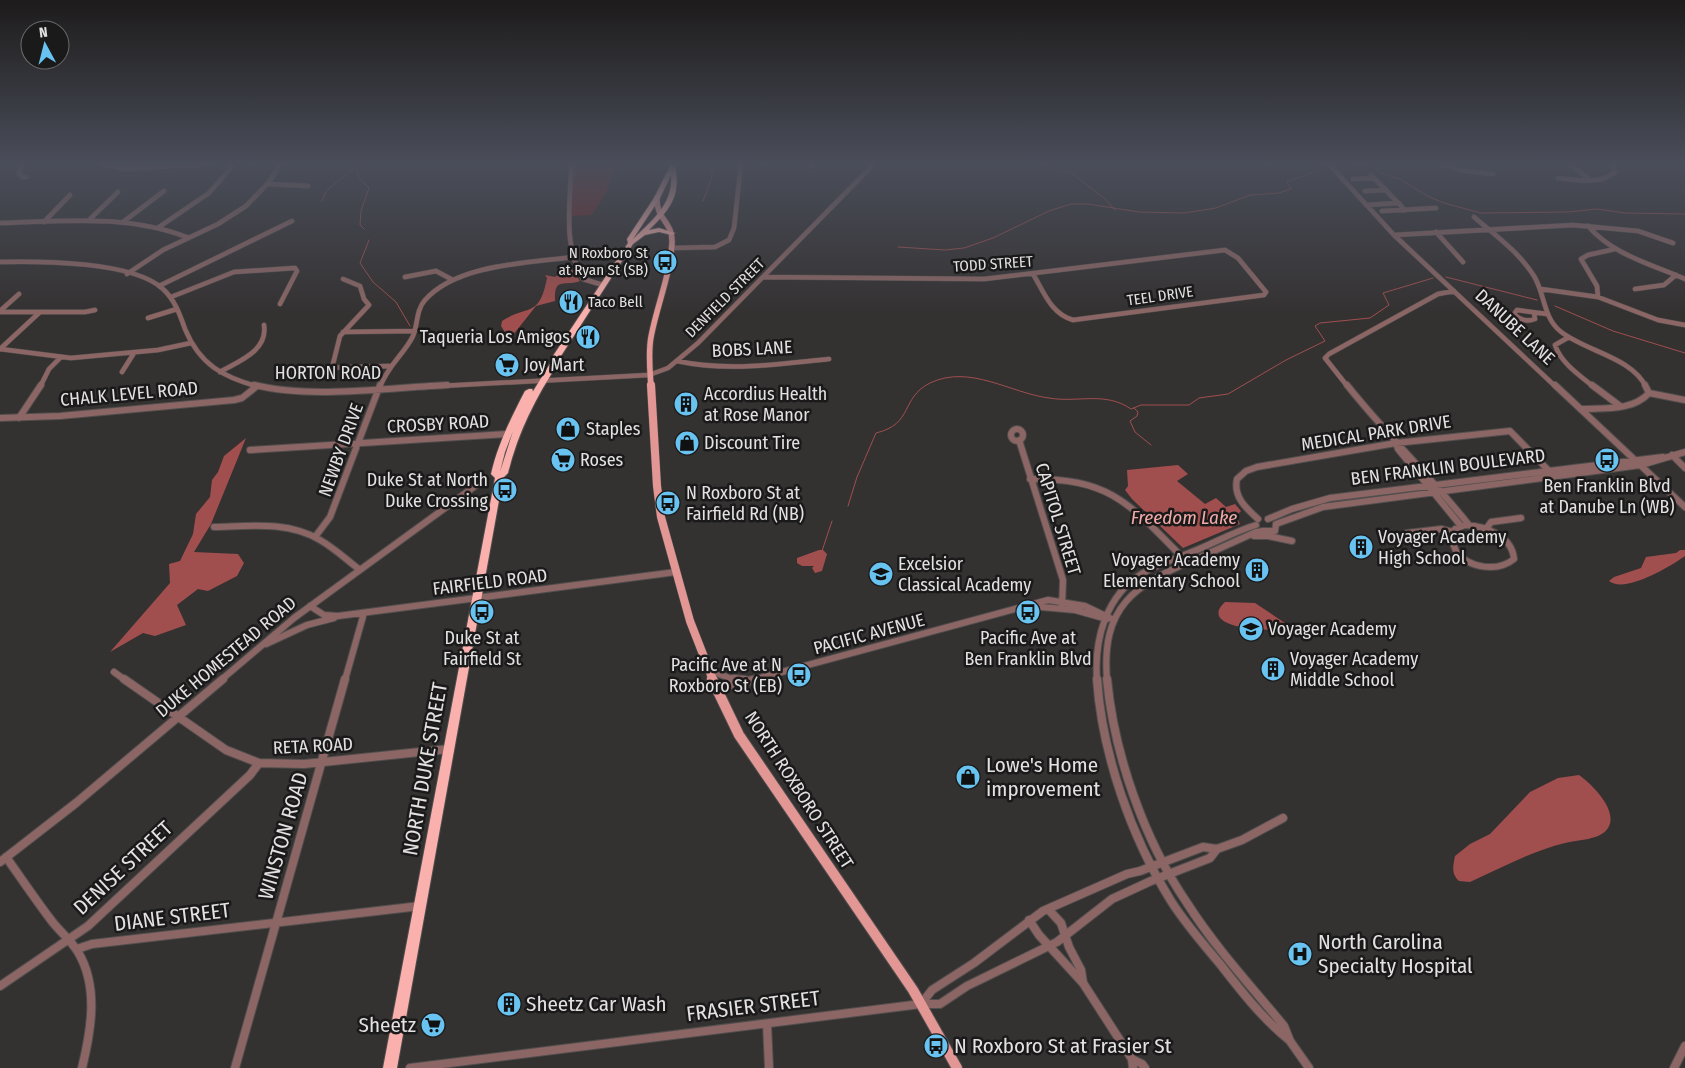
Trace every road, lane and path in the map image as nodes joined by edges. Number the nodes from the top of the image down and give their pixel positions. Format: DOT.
graph roads {
  1 [pos="52,214"];
  2 [pos="95,214"];
  3 [pos="134,214"];
  4 [pos="179,214"];
  5 [pos="237,214"];
  6 [pos="569,214"];
  7 [pos="647,214"];
  8 [pos="736,214"];
  9 [pos="825,214"];
  10 [pos="1374,214"];
  11 [pos="661,215"];
  12 [pos="1474,217"];
  13 [pos="88,220"];
  14 [pos="292,221"];
  15 [pos="44,222"];
  16 [pos="123,222"];
  17 [pos="0,223"];
  18 [pos="1588,226"];
  19 [pos="158,228"];
  20 [pos="1487,229"];
  21 [pos="1436,232"];
  22 [pos="642,233"];
  23 [pos="672,233"];
  24 [pos="1394,235"];
  25 [pos="189,238"];
  26 [pos="631,243"];
  27 [pos="1673,243"];
  28 [pos="672,248"];
  29 [pos="1615,248"];
  30 [pos="573,256"];
  31 [pos="0,262"];
  32 [pos="1463,262"];
  33 [pos="127,274"];
  34 [pos="1034,274"];
  35 [pos="1676,275"];
  36 [pos="405,277"];
  37 [pos="763,277"];
  38 [pos="343,279"];
  39 [pos="1685,279"];
  40 [pos="451,280"];
  41 [pos="603,285"];
  42 [pos="159,286"];
  43 [pos="1541,289"];
  44 [pos="1635,289"];
  45 [pos="1454,291"];
  46 [pos="19,294"];
  47 [pos="1257,296"];
  48 [pos="170,297"];
  49 [pos="1598,297"];
  50 [pos="280,304"];
  51 [pos="177,309"];
  52 [pos="95,310"];
  53 [pos="0,311"];
  54 [pos="40,312"];
  55 [pos="1534,313"];
  56 [pos="1546,313"];
  57 [pos="148,318"];
  58 [pos="264,325"];
  59 [pos="1685,325"];
  60 [pos="415,330"];
  61 [pos="343,332"];
  62 [pos="1569,337"];
  63 [pos="191,343"];
  64 [pos="0,349"];
  65 [pos="134,352"];
  66 [pos="60,358"];
  67 [pos="829,358"];
  68 [pos="555,359"];
  69 [pos="677,361"];
  70 [pos="389,366"];
  71 [pos="318,368"];
  72 [pos="332,368"];
  73 [pos="122,372"];
  74 [pos="220,372"];
  75 [pos="649,375"];
  76 [pos="540,380"];
  77 [pos="257,386"];
  78 [pos="378,389"];
  79 [pos="1649,393"];
  80 [pos="1685,400"];
  81 [pos="1620,406"];
  82 [pos="1582,410"];
  83 [pos="0,418"];
  84 [pos="18,418"];
  85 [pos="507,434"];
  86 [pos="1019,440"];
  87 [pos="358,444"];
  88 [pos="1396,444"];
  89 [pos="250,450"];
  90 [pos="1685,452"];
  91 [pos="1669,456"];
  92 [pos="1634,459"];
  93 [pos="1641,465"];
  94 [pos="1685,468"];
  95 [pos="1548,470"];
  96 [pos="1554,476"];
  97 [pos="499,477"];
  98 [pos="1030,479"];
  99 [pos="478,484"];
  100 [pos="1436,485"];
  101 [pos="1428,486"];
  102 [pos="1442,491"];
  103 [pos="1433,492"];
  104 [pos="1685,507"];
  105 [pos="1268,518"];
  106 [pos="1521,518"];
  107 [pos="1257,522"];
  108 [pos="1276,524"];
  109 [pos="1465,526"];
  110 [pos="214,527"];
  111 [pos="1486,529"];
  112 [pos="1263,531"];
  113 [pos="1453,532"];
  114 [pos="1407,534"];
  115 [pos="315,537"];
  116 [pos="1241,539"];
  117 [pos="1292,541"];
  118 [pos="1180,556"];
  119 [pos="360,570"];
  120 [pos="676,572"];
  121 [pos="477,598"];
  122 [pos="1062,604"];
  123 [pos="310,606"];
  124 [pos="364,613"];
  125 [pos="338,616"];
  126 [pos="1105,616"];
  127 [pos="1114,620"];
  128 [pos="258,647"];
  129 [pos="708,669"];
  130 [pos="114,672"];
  131 [pos="752,681"];
  132 [pos="716,688"];
  133 [pos="177,716"];
  134 [pos="449,749"];
  135 [pos="322,762"];
  136 [pos="259,763"];
  137 [pos="1283,818"];
  138 [pos="1216,848"];
  139 [pos="3,860"];
  140 [pos="1163,862"];
  141 [pos="1153,866"];
  142 [pos="1170,874"];
  143 [pos="1159,878"];
  144 [pos="420,906"];
  145 [pos="1048,909"];
  146 [pos="1030,920"];
  147 [pos="276,922"];
  148 [pos="1065,936"];
  149 [pos="70,940"];
  150 [pos="1049,946"];
  151 [pos="77,949"];
  152 [pos="1084,983"];
  153 [pos="0,986"];
  154 [pos="921,1004"];
  155 [pos="767,1024"];
  156 [pos="1290,1041"];
  157 [pos="1685,1046"];
  158 [pos="1132,1063"];
  159 [pos="82,1068"];
  160 [pos="236,1068"];
  161 [pos="390,1068"];
  162 [pos="410,1068"];
  163 [pos="769,1068"];
  164 [pos="957,1068"];
  165 [pos="1145,1068"];
  166 [pos="1309,1068"];
  167 [pos="1674,1068"];
  1 -- 15 [label="street"];
  2 -- 13 [label="street"];
  3 -- 16 [label="street"];
  4 -- 19 [label="street"];
  5 -- 25 [label="street"];
  6 -- 30 [label="street"];
  7 -- 26 [label="highway, NORTH DUKE STREET"];
  8 -- 28 [label="street"];
  9 -- 37 [label="street, DENFIELD STREET"];
  10 -- 24 [label="street, DANUBE LANE"];
  11 -- 22 [label="highway, NORTH DUKE STREET"];
  11 -- 23 [label="main road"];
  12 -- 20 [label="street"];
  13 -- 15 [label="street"];
  13 -- 16 [label="street"];
  14 -- 42 [label="street"];
  15 -- 17 [label="street"];
  16 -- 19 [label="street"];
  18 -- 20 [label="street"];
  18 -- 27 [label="street"];
  18 -- 29 [label="street"];
  19 -- 25 [label="street"];
  20 -- 21 [label="street"];
  20 -- 43 [label="street"];
  21 -- 24 [label="street"];
  21 -- 32 [label="street"];
  22 -- 23 [label="highway"];
  22 -- 26 [label="highway, NORTH DUKE STREET"];
  23 -- 28 [label="main road, NORTH ROXBORO STREET"];
  24 -- 45 [label="street, DANUBE LANE"];
  25 -- 33 [label="street"];
  26 -- 41 [label="highway, NORTH DUKE STREET"];
  28 -- 75 [label="main road, NORTH ROXBORO STREET"];
  29 -- 35 [label="street"];
  29 -- 49 [label="street"];
  30 -- 40 [label="street, NEWBY DRIVE"];
  30 -- 41 [label="street"];
  31 -- 33 [label="street, HORTON ROAD"];
  33 -- 42 [label="street, HORTON ROAD"];
  34 -- 37 [label="street, TODD STREET"];
  34 -- 47 [label="street, TEEL DRIVE"];
  34 -- 47 [label="street, TODD STREET"];
  35 -- 39 [label="street"];
  35 -- 44 [label="street"];
  36 -- 40 [label="street"];
  37 -- 69 [label="street, DENFIELD STREET"];
  38 -- 61 [label="street"];
  40 -- 60 [label="street, NEWBY DRIVE"];
  41 -- 68 [label="highway, NORTH DUKE STREET"];
  42 -- 48 [label="street, HORTON ROAD"];
  43 -- 49 [label="street"];
  43 -- 56 [label="street"];
  45 -- 82 [label="street, DANUBE LANE"];
  45 -- 88 [label="street"];
  46 -- 53 [label="street"];
  48 -- 50 [label="street"];
  48 -- 51 [label="street, HORTON ROAD"];
  49 -- 59 [label="street"];
  51 -- 57 [label="street"];
  51 -- 63 [label="street, HORTON ROAD"];
  52 -- 54 [label="street"];
  53 -- 54 [label="street"];
  54 -- 64 [label="street"];
  55 -- 56 [label="street"];
  56 -- 62 [label="street"];
  58 -- 74 [label="street"];
  60 -- 61 [label="street"];
  60 -- 70 [label="street, NEWBY DRIVE"];
  61 -- 72 [label="street"];
  62 -- 79 [label="street"];
  62 -- 81 [label="street"];
  63 -- 65 [label="street"];
  63 -- 74 [label="street, HORTON ROAD"];
  64 -- 66 [label="street"];
  65 -- 66 [label="street"];
  65 -- 73 [label="street"];
  66 -- 84 [label="street"];
  67 -- 69 [label="street, BOBS LANE"];
  68 -- 76 [label="highway, NORTH DUKE STREET"];
  69 -- 75 [label="street, DENFIELD STREET"];
  70 -- 72 [label="street"];
  70 -- 78 [label="street, NEWBY DRIVE"];
  71 -- 72 [label="street"];
  74 -- 77 [label="street, HORTON ROAD"];
  75 -- 76 [label="street, HORTON ROAD"];
  75 -- 120 [label="main road, NORTH ROXBORO STREET"];
  76 -- 78 [label="street, HORTON ROAD"];
  76 -- 85 [label="highway, NORTH DUKE STREET"];
  76 -- 97 [label="highway, NORTH DUKE STREET"];
  77 -- 78 [label="street, HORTON ROAD"];
  77 -- 84 [label="street, CHALK LEVEL ROAD"];
  78 -- 87 [label="street, NEWBY DRIVE"];
  79 -- 80 [label="street"];
  79 -- 81 [label="street"];
  81 -- 82 [label="street"];
  82 -- 92 [label="street, DANUBE LANE"];
  83 -- 84 [label="street, CHALK LEVEL ROAD"];
  85 -- 87 [label="street, CROSBY ROAD"];
  85 -- 97 [label="highway, NORTH DUKE STREET"];
  86 -- 98 [label="street, CAPITOL STREET"];
  87 -- 89 [label="street, CROSBY ROAD"];
  87 -- 115 [label="street, NEWBY DRIVE"];
  88 -- 95 [label="street, MEDICAL PARK DRIVE"];
  88 -- 100 [label="street"];
  88 -- 101 [label="street"];
  88 -- 107 [label="street, MEDICAL PARK DRIVE"];
  90 -- 91 [label="street"];
  91 -- 92 [label="street, BEN FRANKLIN BOULEVARD"];
  91 -- 93 [label="street, BEN FRANKLIN BOULEVARD"];
  91 -- 94 [label="street"];
  92 -- 93 [label="street, DANUBE LANE"];
  92 -- 95 [label="street, BEN FRANKLIN BOULEVARD"];
  93 -- 96 [label="street, BEN FRANKLIN BOULEVARD"];
  93 -- 104 [label="street, DANUBE LANE"];
  95 -- 96 [label="street, MEDICAL PARK DRIVE"];
  95 -- 100 [label="street, BEN FRANKLIN BOULEVARD"];
  96 -- 102 [label="street, BEN FRANKLIN BOULEVARD"];
  97 -- 121 [label="highway, NORTH DUKE STREET"];
  98 -- 118 [label="street"];
  98 -- 122 [label="street, CAPITOL STREET"];
  99 -- 119 [label="street, DUKE HOMESTEAD ROAD"];
  100 -- 101 [label="street, BEN FRANKLIN BOULEVARD"];
  100 -- 102 [label="street"];
  101 -- 103 [label="street"];
  101 -- 105 [label="street, BEN FRANKLIN BOULEVARD"];
  102 -- 103 [label="street, BEN FRANKLIN BOULEVARD"];
  102 -- 109 [label="street"];
  103 -- 108 [label="street, BEN FRANKLIN BOULEVARD"];
  103 -- 109 [label="street"];
  105 -- 107 [label="street, BEN FRANKLIN BOULEVARD"];
  105 -- 108 [label="street"];
  106 -- 111 [label="street"];
  107 -- 112 [label="street, MEDICAL PARK DRIVE"];
  107 -- 118 [label="street"];
  108 -- 112 [label="street, BEN FRANKLIN BOULEVARD"];
  109 -- 111 [label="street"];
  109 -- 113 [label="street"];
  110 -- 115 [label="street"];
  111 -- 113 [label="street"];
  112 -- 116 [label="street"];
  113 -- 114 [label="street"];
  115 -- 119 [label="street"];
  116 -- 117 [label="street"];
  116 -- 127 [label="street"];
  118 -- 126 [label="street"];
  119 -- 123 [label="street, DUKE HOMESTEAD ROAD"];
  120 -- 121 [label="street, FAIRFIELD ROAD"];
  120 -- 129 [label="main road, NORTH ROXBORO STREET"];
  121 -- 124 [label="street, FAIRFIELD ROAD"];
  121 -- 134 [label="highway, NORTH DUKE STREET"];
  122 -- 126 [label="street, PACIFIC AVENUE"];
  122 -- 131 [label="street, PACIFIC AVENUE"];
  123 -- 125 [label="street, FAIRFIELD ROAD"];
  123 -- 128 [label="street, DUKE HOMESTEAD ROAD"];
  124 -- 125 [label="street, FAIRFIELD ROAD"];
  124 -- 135 [label="street, WINSTON ROAD"];
  125 -- 128 [label="street"];
  126 -- 127 [label="street, PACIFIC AVENUE"];
  126 -- 141 [label="street"];
  127 -- 140 [label="street"];
  128 -- 133 [label="street, DUKE HOMESTEAD ROAD"];
  129 -- 131 [label="street"];
  129 -- 132 [label="main road, NORTH ROXBORO STREET"];
  130 -- 133 [label="street, RETA ROAD"];
  131 -- 132 [label="street, PACIFIC AVENUE"];
  132 -- 154 [label="main road, NORTH ROXBORO STREET"];
  133 -- 136 [label="street, RETA ROAD"];
  133 -- 139 [label="street, DUKE HOMESTEAD ROAD"];
  134 -- 135 [label="street, RETA ROAD"];
  134 -- 144 [label="highway, NORTH DUKE STREET"];
  135 -- 136 [label="street, RETA ROAD"];
  135 -- 147 [label="street, WINSTON ROAD"];
  136 -- 149 [label="street, DENISE STREET"];
  137 -- 138 [label="street"];
  138 -- 140 [label="street"];
  138 -- 142 [label="street, FRASIER STREET"];
  139 -- 149 [label="street"];
  140 -- 141 [label="street"];
  140 -- 142 [label="street"];
  141 -- 143 [label="street"];
  141 -- 145 [label="street"];
  142 -- 143 [label="street, FRASIER STREET"];
  142 -- 156 [label="street"];
  143 -- 148 [label="street, FRASIER STREET"];
  143 -- 156 [label="street"];
  144 -- 147 [label="street, DIANE STREET"];
  144 -- 161 [label="highway, NORTH DUKE STREET"];
  145 -- 146 [label="street"];
  145 -- 148 [label="street"];
  146 -- 150 [label="street"];
  146 -- 154 [label="street"];
  147 -- 151 [label="street, DIANE STREET"];
  147 -- 160 [label="street, WINSTON ROAD"];
  148 -- 150 [label="street, FRASIER STREET"];
  148 -- 152 [label="street"];
  149 -- 151 [label="street"];
  149 -- 153 [label="street, DENISE STREET"];
  150 -- 152 [label="street"];
  150 -- 154 [label="street, FRASIER STREET"];
  151 -- 159 [label="street"];
  152 -- 158 [label="street"];
  154 -- 155 [label="street, FRASIER STREET"];
  154 -- 164 [label="main road, NORTH ROXBORO STREET"];
  155 -- 162 [label="street, FRASIER STREET"];
  155 -- 163 [label="street"];
  156 -- 166 [label="street"];
  157 -- 167 [label="street"];
  158 -- 165 [label="street"];
}
